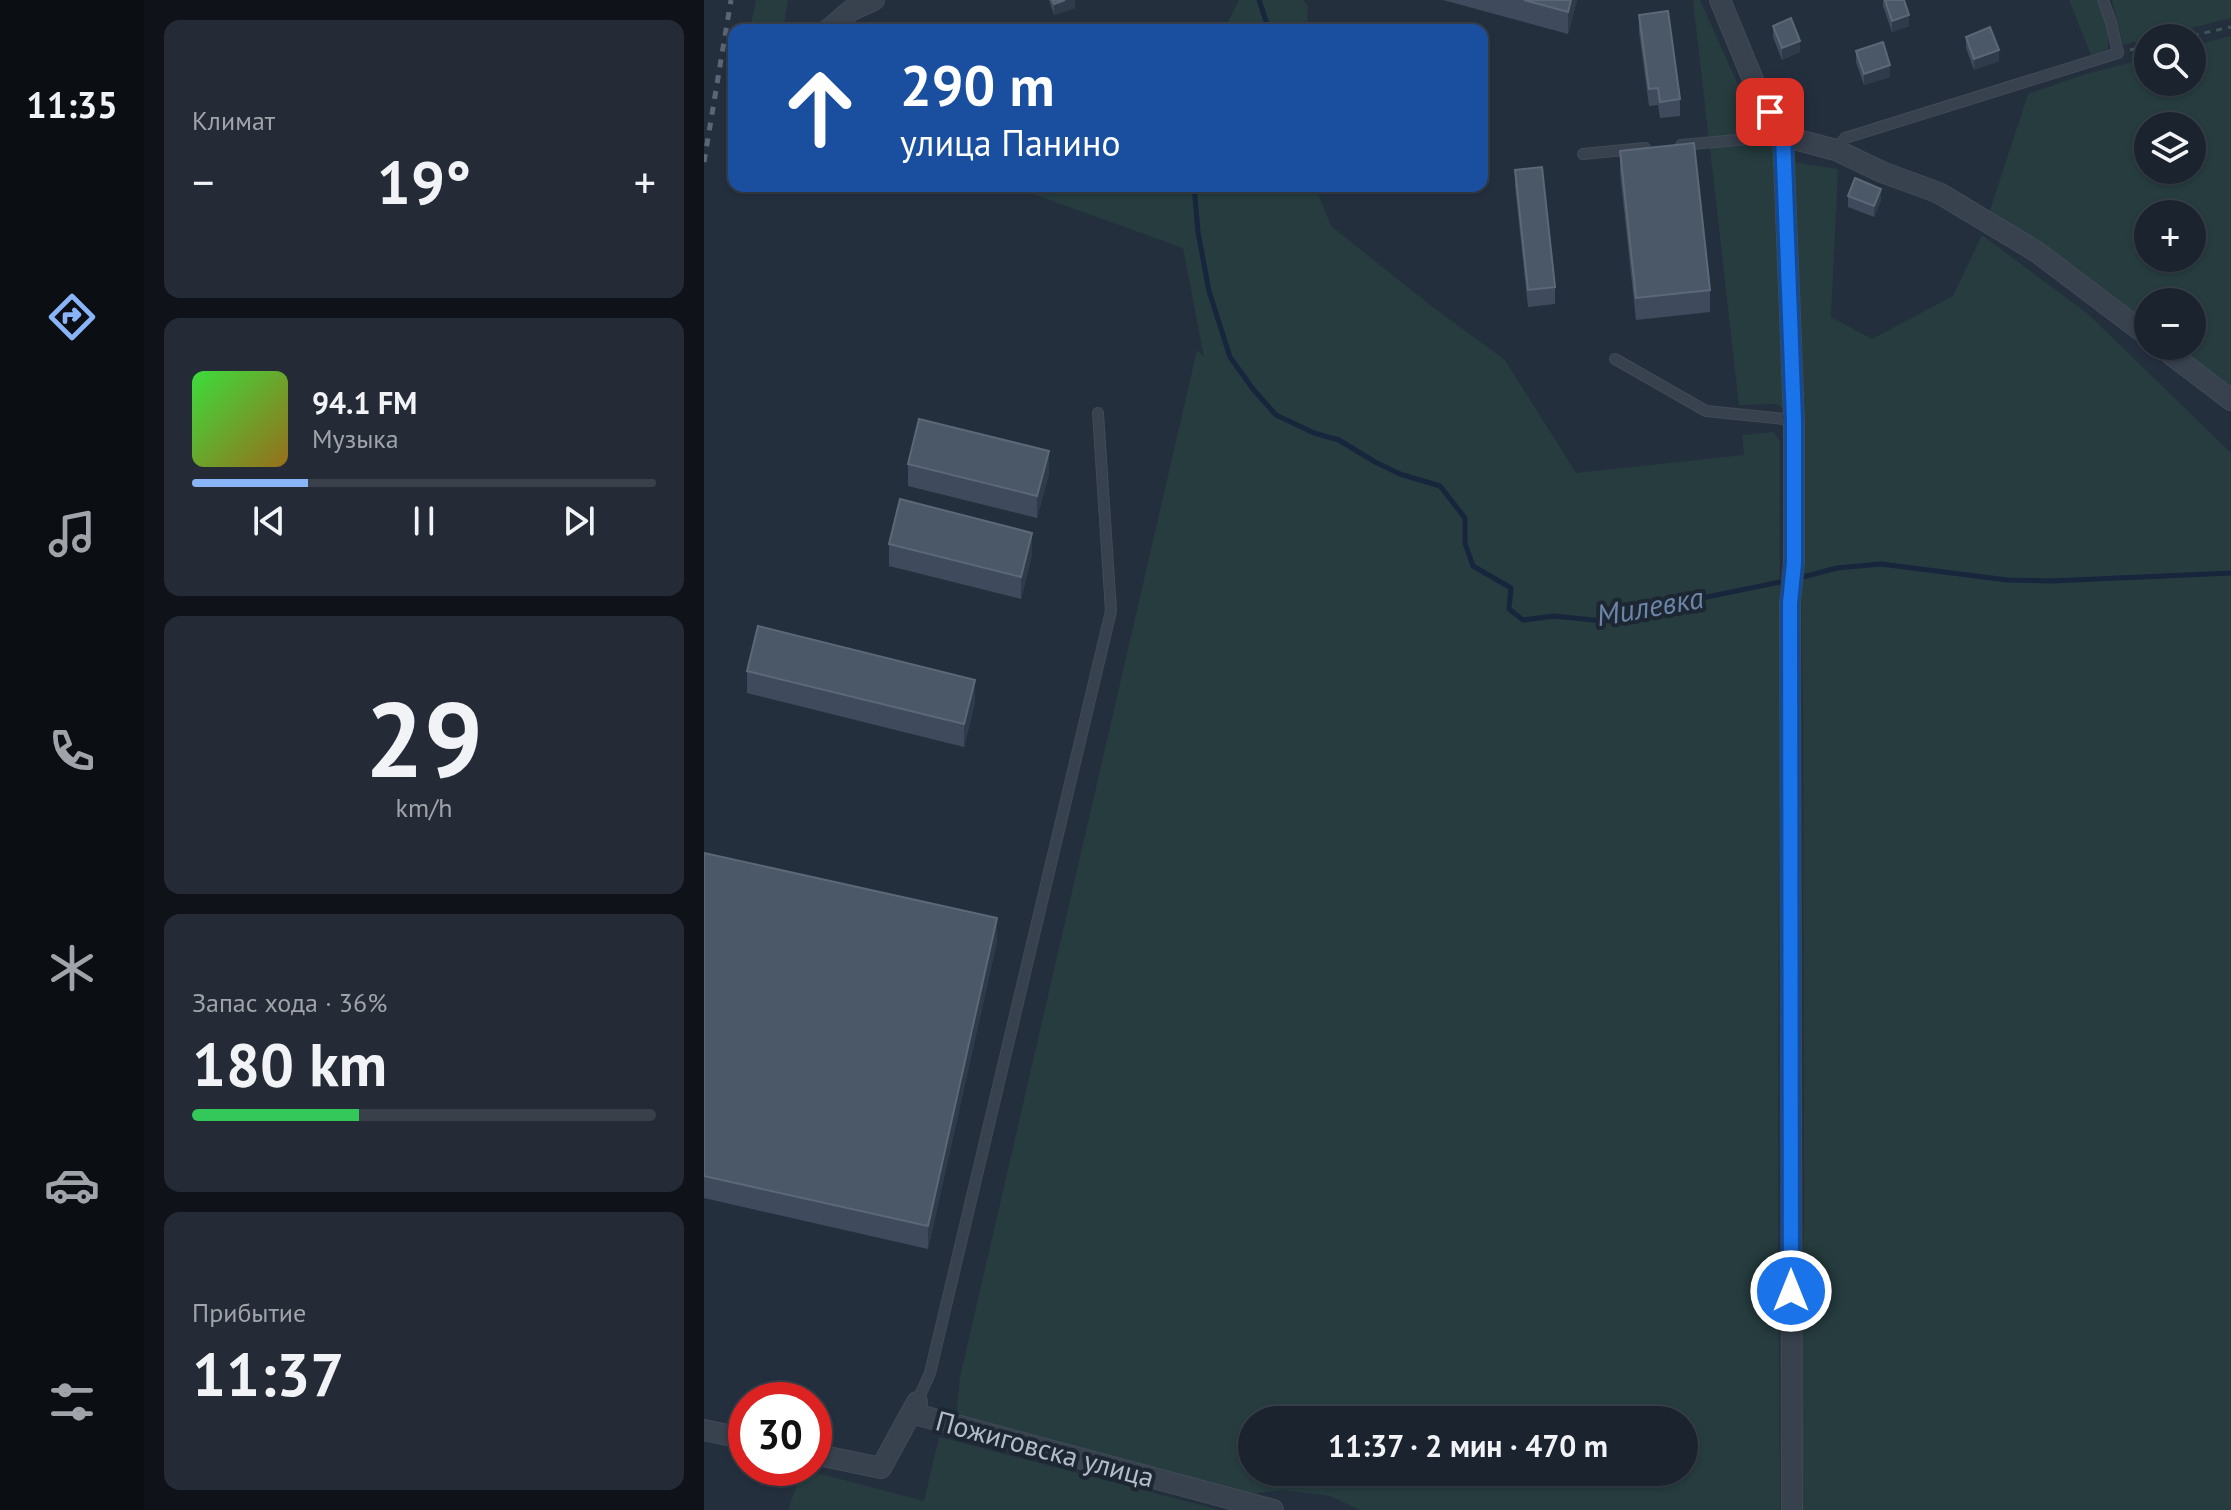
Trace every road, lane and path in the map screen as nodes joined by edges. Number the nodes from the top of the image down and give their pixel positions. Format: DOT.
graph roads {
  1 [pos="874,0"];
  2 [pos="1720,0"];
  3 [pos="2103,0"];
  4 [pos="835,24"];
  5 [pos="2231,27"];
  6 [pos="2206,32"];
  7 [pos="2134,49"];
  8 [pos="2118,53"];
  9 [pos="1783,136"];
  10 [pos="1675,146"];
  11 [pos="1660,147"];
  12 [pos="1836,150"];
  13 [pos="1583,154"];
  14 [pos="2134,325"];
  15 [pos="1615,359"];
  16 [pos="2178,360"];
  17 [pos="2231,400"];
  18 [pos="1098,413"];
  19 [pos="1794,420"];
  20 [pos="914,1407"];
  21 [pos="704,1430"];
  22 [pos="728,1435"];
  23 [pos="832,1458"];
  24 [pos="1273,1510"];
  25 [pos="1792,1510"];
  1 -- 4 [label="street"];
  2 -- 9 [label="street"];
  3 -- 8 [label="lane"];
  5 -- 6 [label="path"];
  7 -- 8 [label="path"];
  8 -- 12 [label="lane"];
  9 -- 10 [label="lane"];
  9 -- 12 [label="street"];
  9 -- 19 [label="street"];
  11 -- 13 [label="lane"];
  12 -- 14 [label="street"];
  15 -- 19 [label="lane"];
  16 -- 17 [label="street"];
  18 -- 20 [label="lane"];
  19 -- 25 [label="street"];
  20 -- 23 [label="street"];
  20 -- 24 [label="street, Пожиговска улица"];
  21 -- 22 [label="street"];
}
